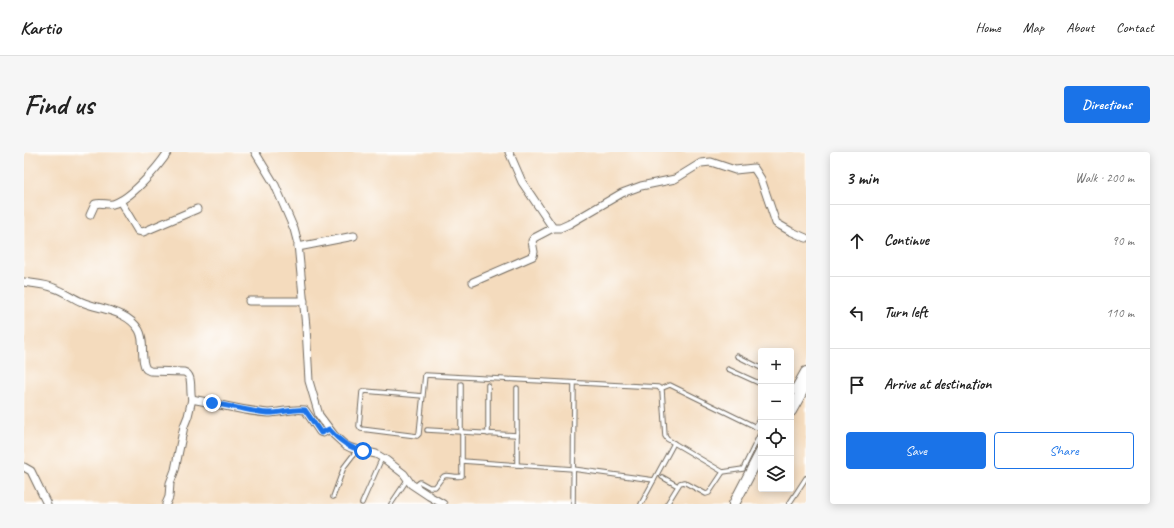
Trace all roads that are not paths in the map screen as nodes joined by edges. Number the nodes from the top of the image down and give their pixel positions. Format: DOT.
graph roads {
  1 [pos="168,152"];
  2 [pos="255,152"];
  3 [pos="509,152"];
  4 [pos="120,201"];
  5 [pos="197,209"];
  6 [pos="90,214"];
  7 [pos="553,228"];
  8 [pos="354,236"];
  9 [pos="806,238"];
  10 [pos="298,247"];
  11 [pos="24,282"];
  12 [pos="473,282"];
  13 [pos="249,301"];
  14 [pos="304,301"];
  15 [pos="737,356"];
  16 [pos="758,366"];
  17 [pos="728,369"];
  18 [pos="806,372"];
  19 [pos="574,383"];
  20 [pos="758,383"];
  21 [pos="462,384"];
  22 [pos="806,384"];
  23 [pos="488,386"];
  24 [pos="517,388"];
  25 [pos="660,389"];
  26 [pos="794,394"];
  27 [pos="423,396"];
  28 [pos="192,399"];
  29 [pos="794,406"];
  30 [pos="759,420"];
  31 [pos="755,427"];
  32 [pos="329,429"];
  33 [pos="427,430"];
  34 [pos="462,432"];
  35 [pos="488,434"];
  36 [pos="517,435"];
  37 [pos="674,443"];
  38 [pos="357,450"];
  39 [pos="759,456"];
  40 [pos="382,458"];
  41 [pos="462,461"];
  42 [pos="517,465"];
  43 [pos="24,467"];
  44 [pos="573,469"];
  45 [pos="723,472"];
  46 [pos="758,472"];
  47 [pos="662,477"];
  48 [pos="806,478"];
  49 [pos="408,479"];
  50 [pos="654,480"];
  51 [pos="804,485"];
  52 [pos="415,486"];
  53 [pos="678,486"];
  54 [pos="333,496"];
  55 [pos="362,502"];
  56 [pos="47,504"];
  57 [pos="166,504"];
  58 [pos="391,504"];
  59 [pos="443,504"];
  60 [pos="573,504"];
  61 [pos="641,504"];
  62 [pos="667,504"];
  63 [pos="734,504"];
  64 [pos="741,504"];
  65 [pos="789,504"];
  1 -- 4 [label="street"];
  2 -- 10 [label="street"];
  3 -- 7 [label="street"];
  4 -- 5 [label="street"];
  4 -- 6 [label="street"];
  7 -- 9 [label="street"];
  7 -- 12 [label="street"];
  8 -- 10 [label="street"];
  10 -- 14 [label="street"];
  11 -- 28 [label="street"];
  13 -- 14 [label="street"];
  14 -- 32 [label="street"];
  15 -- 16 [label="lane"];
  17 -- 20 [label="lane"];
  18 -- 26 [label="main road"];
  19 -- 25 [label="lane"];
  19 -- 27 [label="lane"];
  19 -- 44 [label="lane"];
  21 -- 34 [label="lane"];
  22 -- 29 [label="main road"];
  23 -- 35 [label="lane"];
  24 -- 36 [label="lane"];
  25 -- 31 [label="lane"];
  25 -- 37 [label="lane"];
  27 -- 27 [label="lane"];
  28 -- 32 [label="street"];
  28 -- 57 [label="street"];
  30 -- 31 [label="lane"];
  31 -- 45 [label="lane"];
  32 -- 38 [label="street"];
  33 -- 34 [label="lane"];
  34 -- 35 [label="lane"];
  34 -- 41 [label="lane"];
  35 -- 36 [label="lane"];
  36 -- 42 [label="lane"];
  37 -- 45 [label="lane"];
  37 -- 50 [label="lane"];
  38 -- 40 [label="street"];
  38 -- 54 [label="lane"];
  39 -- 63 [label="main road"];
  40 -- 49 [label="street"];
  40 -- 55 [label="lane"];
  41 -- 42 [label="lane"];
  41 -- 52 [label="lane"];
  42 -- 44 [label="lane"];
  43 -- 56 [label="street"];
  44 -- 50 [label="lane"];
  44 -- 60 [label="lane"];
  45 -- 53 [label="lane"];
  46 -- 64 [label="main road"];
  47 -- 53 [label="lane"];
  48 -- 51 [label="lane"];
  49 -- 52 [label="street"];
  49 -- 58 [label="lane"];
  50 -- 61 [label="lane"];
  51 -- 65 [label="lane"];
  52 -- 59 [label="street"];
  53 -- 62 [label="lane"];
}
